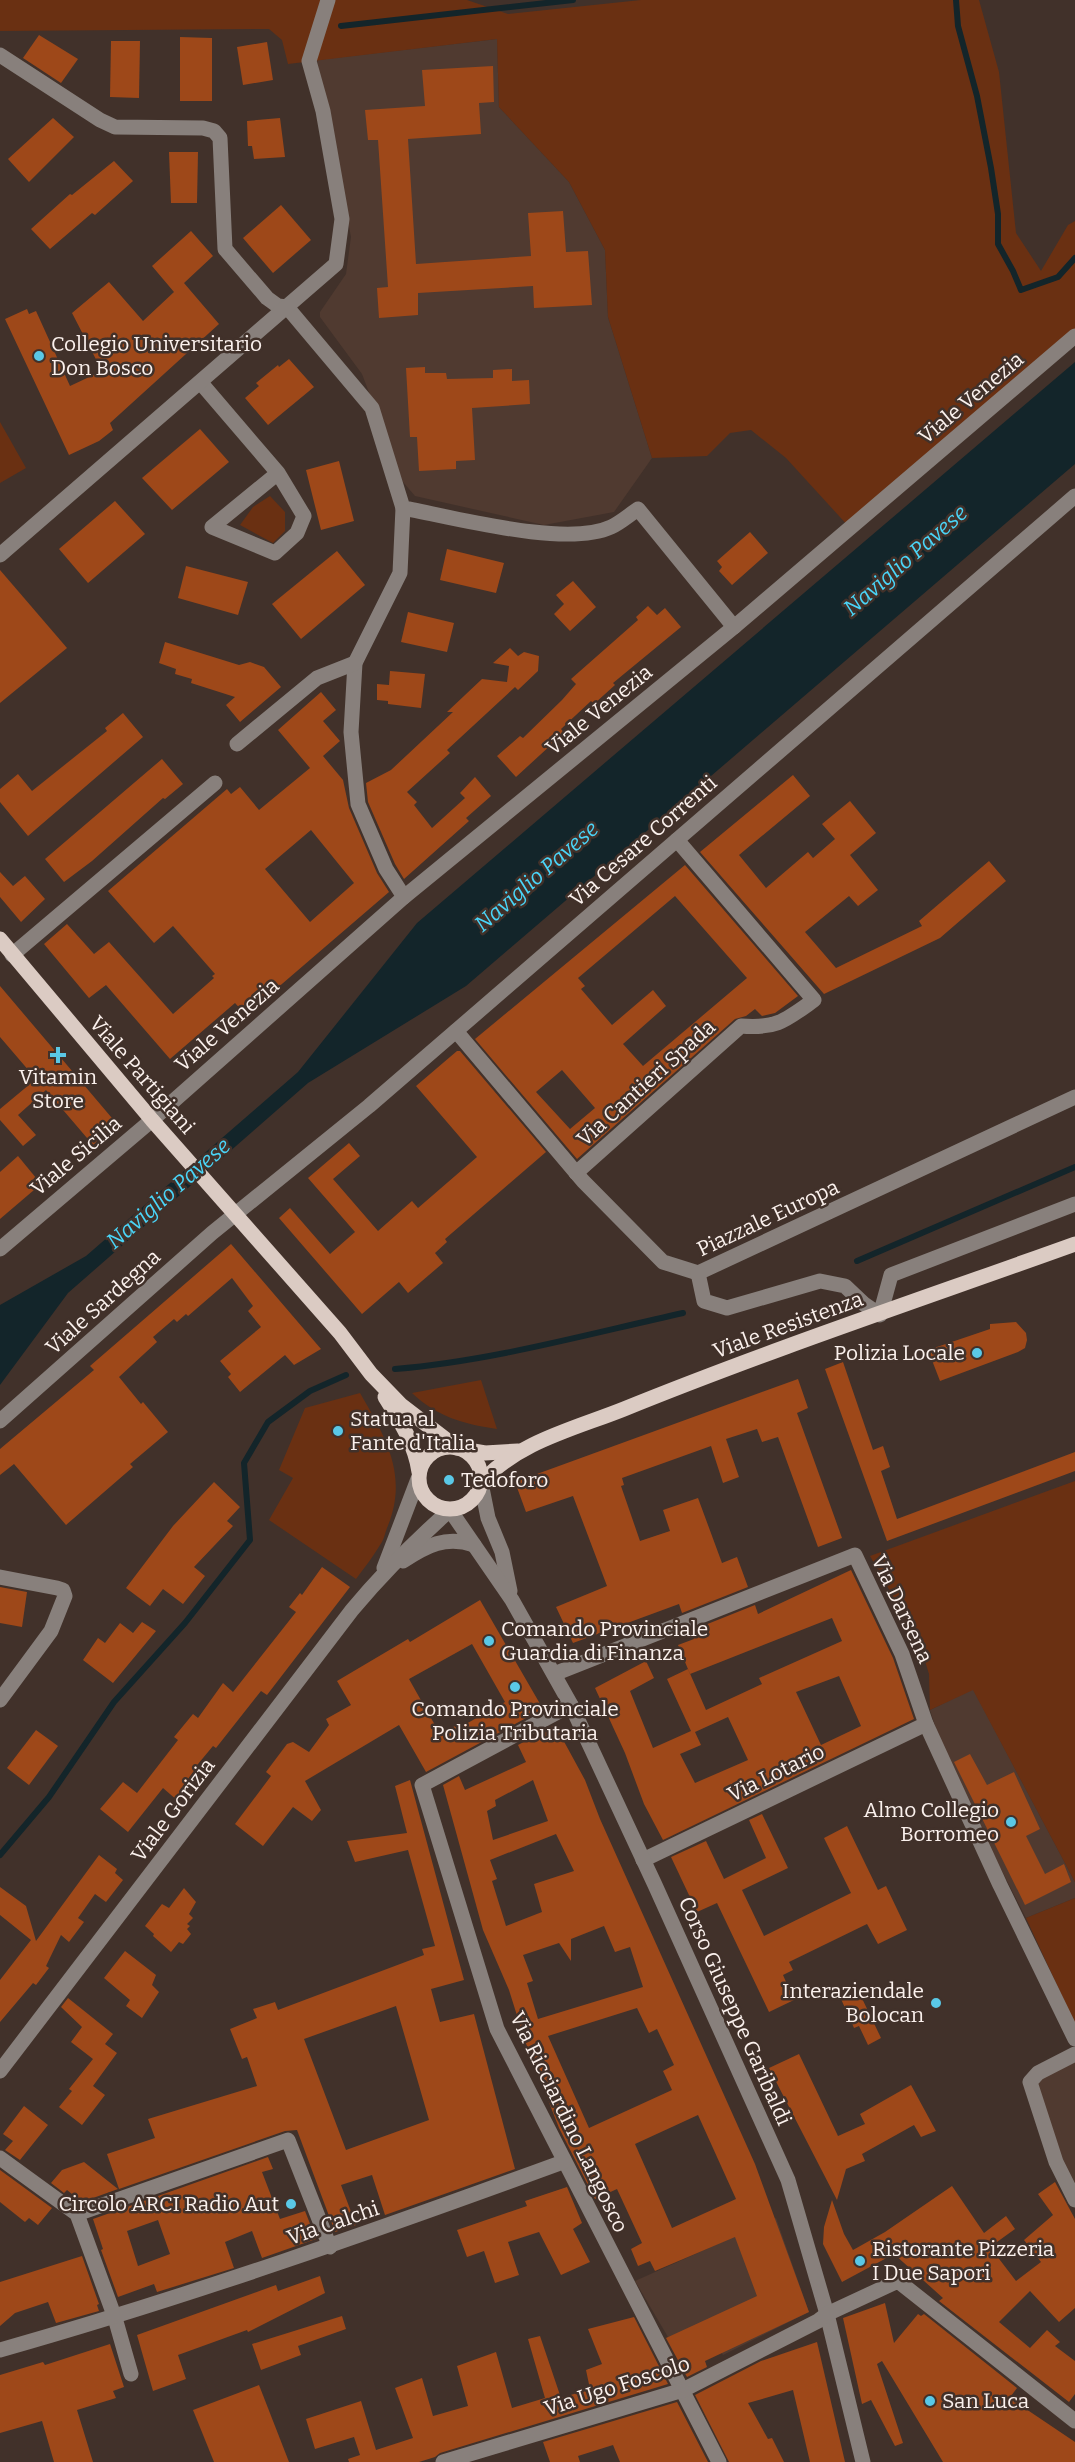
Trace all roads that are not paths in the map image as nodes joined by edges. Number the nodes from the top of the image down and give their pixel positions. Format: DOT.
graph roads {
  1 [pos="328,0"];
  2 [pos="0,55"];
  3 [pos="287,307"];
  4 [pos="1075,336"];
  5 [pos="201,383"];
  6 [pos="278,473"];
  7 [pos="1075,496"];
  8 [pos="403,507"];
  9 [pos="0,555"];
  10 [pos="734,627"];
  11 [pos="355,663"];
  12 [pos="237,744"];
  13 [pos="215,783"];
  14 [pos="677,840"];
  15 [pos="404,897"];
  16 [pos="0,939"];
  17 [pos="12,955"];
  18 [pos="456,1030"];
  19 [pos="1075,1097"];
  20 [pos="157,1126"];
  21 [pos="576,1173"];
  22 [pos="1075,1204"];
  23 [pos="234,1214"];
  24 [pos="1075,1244"];
  25 [pos="0,1249"];
  26 [pos="698,1273"];
  27 [pos="880,1315"];
  28 [pos="371,1374"];
  29 [pos="0,1421"];
  30 [pos="459,1448"];
  31 [pos="518,1451"];
  32 [pos="418,1476"];
  33 [pos="481,1483"];
  34 [pos="450,1510"];
  35 [pos="474,1545"];
  36 [pos="380,1576"];
  37 [pos="0,1577"];
  38 [pos="512,1600"];
  39 [pos="554,1674"];
  40 [pos="0,1700"];
  41 [pos="570,1705"];
  42 [pos="926,1724"];
  43 [pos="643,1860"];
  44 [pos="1075,2039"];
  45 [pos="1075,2054"];
  46 [pos="0,2071"];
  47 [pos="0,2158"];
  48 [pos="563,2162"];
  49 [pos="1075,2200"];
  50 [pos="77,2214"];
  51 [pos="330,2247"];
  52 [pos="115,2318"];
  53 [pos="823,2318"];
  54 [pos="0,2350"];
  55 [pos="131,2374"];
  56 [pos="683,2390"];
  57 [pos="1075,2421"];
  58 [pos="443,2462"];
  59 [pos="719,2462"];
  60 [pos="863,2462"];
  1 -- 3 [label="street"];
  2 -- 3 [label="street"];
  3 -- 5 [label="street"];
  3 -- 8 [label="street"];
  4 -- 10 [label="street, Viale Venezia"];
  5 -- 6 [label="street"];
  5 -- 9 [label="street"];
  6 -- 6 [label="street"];
  7 -- 14 [label="street, Via Cesare Correnti"];
  8 -- 10 [label="street"];
  8 -- 11 [label="street"];
  10 -- 15 [label="street, Viale Venezia"];
  11 -- 12 [label="street"];
  11 -- 15 [label="street"];
  13 -- 17 [label="street"];
  14 -- 18 [label="street, Via Cesare Correnti"];
  14 -- 21 [label="street, Via Cantieri Spada"];
  15 -- 20 [label="street, Viale Venezia"];
  16 -- 17 [label="main road, Viale Partigiani"];
  17 -- 20 [label="main road, Viale Partigiani"];
  18 -- 21 [label="street, Via Cantieri Spada"];
  18 -- 23 [label="street, Via Cesare Correnti"];
  19 -- 26 [label="street, Piazzale Europa"];
  20 -- 23 [label="main road, Viale Partigiani"];
  20 -- 25 [label="street, Viale Sicilia"];
  21 -- 26 [label="street, Via Cantieri Spada"];
  22 -- 27 [label="street"];
  23 -- 28 [label="main road, Viale Partigiani"];
  23 -- 29 [label="street, Viale Sardegna"];
  24 -- 27 [label="main road, Viale Resistenza"];
  26 -- 27 [label="street, Piazzale Europa"];
  27 -- 31 [label="main road, Viale Resistenza"];
  28 -- 30 [label="main road, Viale Partigiani"];
  28 -- 32 [label="main road, Viale Partigiani"];
  30 -- 31 [label="main road, Viale Resistenza"];
  30 -- 32 [label="main road"];
  30 -- 33 [label="main road"];
  31 -- 33 [label="main road, Viale Resistenza"];
  32 -- 34 [label="main road"];
  32 -- 36 [label="street, Viale Gorizia"];
  33 -- 34 [label="main road"];
  33 -- 38 [label="street, Corso Giuseppe Garibaldi"];
  34 -- 35 [label="street, Corso Giuseppe Garibaldi"];
  34 -- 36 [label="street, Viale Gorizia"];
  35 -- 36 [label="street, Viale Gorizia"];
  35 -- 38 [label="street, Corso Giuseppe Garibaldi"];
  36 -- 46 [label="street, Viale Gorizia"];
  37 -- 40 [label="street"];
  38 -- 39 [label="street, Corso Giuseppe Garibaldi"];
  39 -- 41 [label="street, Corso Giuseppe Garibaldi"];
  39 -- 42 [label="street, Via Darsena"];
  41 -- 43 [label="street, Corso Giuseppe Garibaldi"];
  41 -- 48 [label="street, Via Ricciardino Langosco"];
  42 -- 43 [label="street, Via Lotario"];
  42 -- 44 [label="street"];
  43 -- 53 [label="street, Corso Giuseppe Garibaldi"];
  45 -- 49 [label="street"];
  47 -- 50 [label="street"];
  48 -- 51 [label="street, Via Calchi"];
  48 -- 56 [label="street, Via Ricciardino Langosco"];
  50 -- 51 [label="street"];
  50 -- 52 [label="street"];
  51 -- 52 [label="street, Via Calchi"];
  52 -- 54 [label="street, Via Calchi"];
  52 -- 55 [label="street"];
  53 -- 56 [label="street, Via Ugo Foscolo"];
  53 -- 57 [label="street, Via Ugo Foscolo"];
  53 -- 60 [label="street, Corso Giuseppe Garibaldi"];
  56 -- 58 [label="street, Via Ugo Foscolo"];
  56 -- 59 [label="street, Via Ricciardino Langosco"];
}
